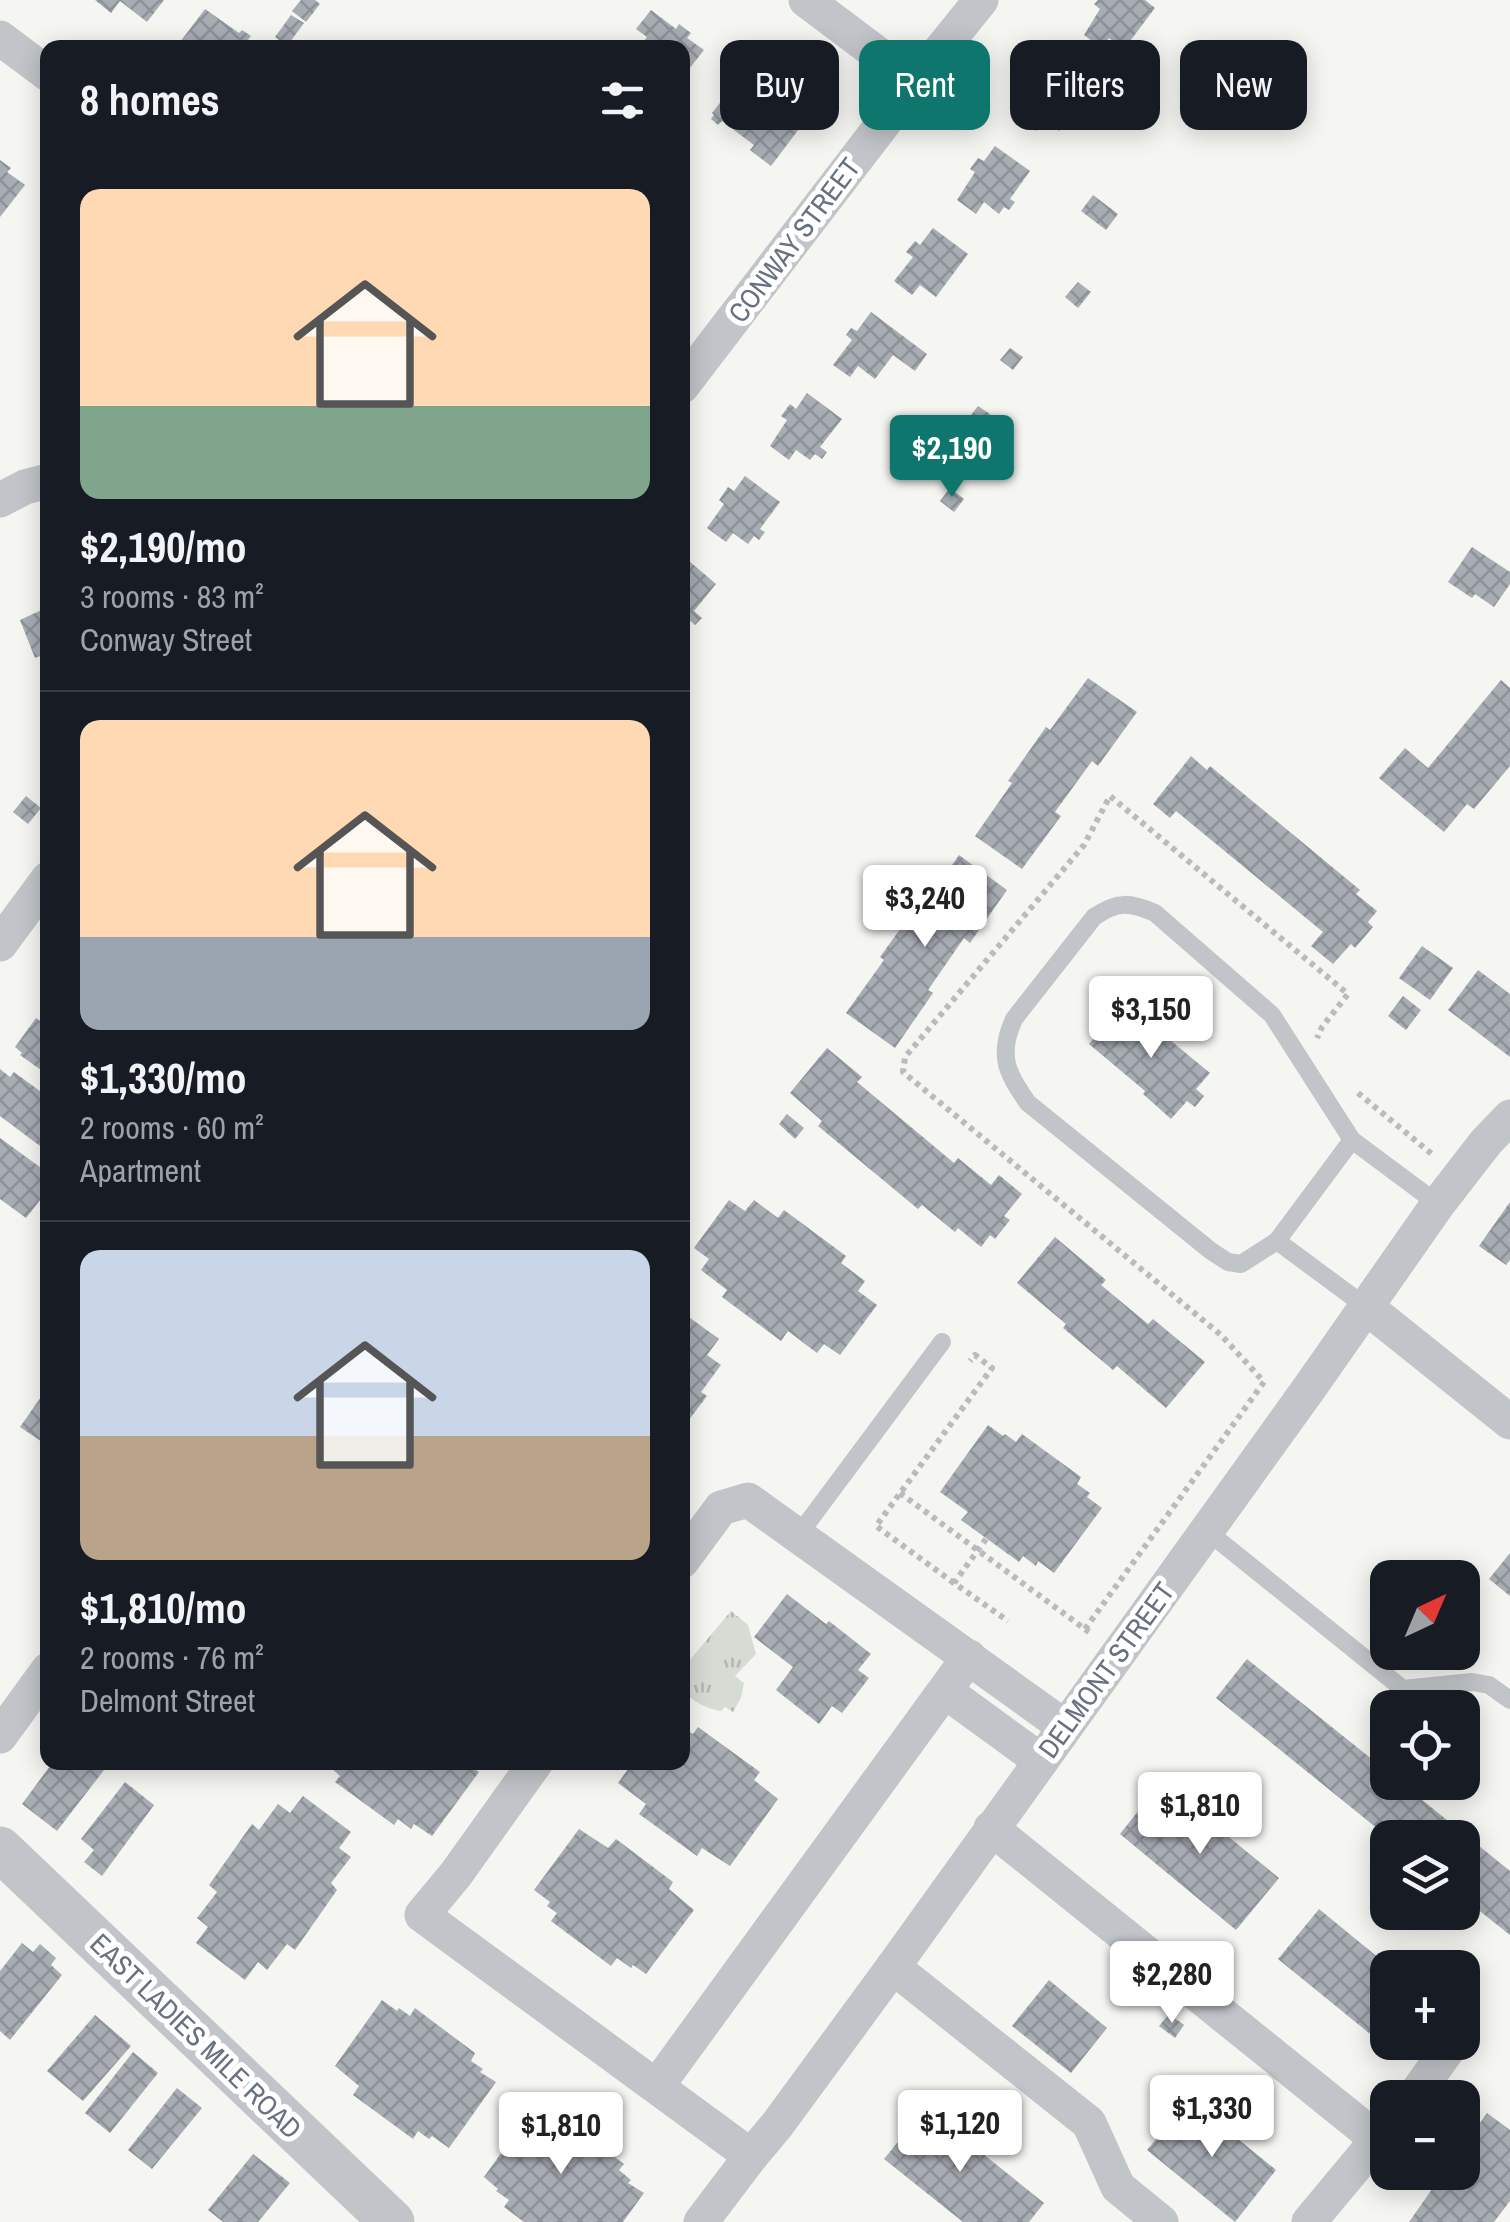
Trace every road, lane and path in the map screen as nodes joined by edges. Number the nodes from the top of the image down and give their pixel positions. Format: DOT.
graph roads {
  1 [pos="806,0"];
  2 [pos="981,0"];
  3 [pos="0,38"];
  4 [pos="859,40"];
  5 [pos="949,40"];
  6 [pos="40,68"];
  7 [pos="878,130"];
  8 [pos="690,376"];
  9 [pos="40,483"];
  10 [pos="0,500"];
  11 [pos="40,890"];
  12 [pos="0,944"];
  13 [pos="1315,1042"];
  14 [pos="1349,1086"];
  15 [pos="1510,1117"];
  16 [pos="1352,1140"];
  17 [pos="1437,1159"];
  18 [pos="1438,1204"];
  19 [pos="1277,1240"];
  20 [pos="1366,1306"];
  21 [pos="942,1342"];
  22 [pos="970,1361"];
  23 [pos="1510,1422"];
  24 [pos="900,1493"];
  25 [pos="1207,1531"];
  26 [pos="798,1537"];
  27 [pos="986,1539"];
  28 [pos="690,1550"];
  29 [pos="978,1550"];
  30 [pos="954,1583"];
  31 [pos="1008,1621"];
  32 [pos="1086,1630"];
  33 [pos="1118,1653"];
  34 [pos="969,1657"];
  35 [pos="40,1681"];
  36 [pos="945,1691"];
  37 [pos="1510,1700"];
  38 [pos="1064,1727"];
  39 [pos="0,1736"];
  40 [pos="1040,1761"];
  41 [pos="530,1770"];
  42 [pos="991,1828"];
  43 [pos="0,1849"];
  44 [pos="893,1967"];
  45 [pos="656,2086"];
  46 [pos="1370,2124"];
  47 [pos="1370,2148"];
  48 [pos="750,2156"];
  49 [pos="392,2222"];
  50 [pos="702,2222"];
  51 [pos="1160,2222"];
  52 [pos="1309,2222"];
  1 -- 4 [label="street"];
  2 -- 5 [label="street, CONWAY STREET"];
  3 -- 6 [label="street"];
  7 -- 8 [label="street, CONWAY STREET"];
  9 -- 10 [label="street"];
  11 -- 12 [label="street"];
  13 -- 32 [label="path"];
  14 -- 17 [label="path"];
  15 -- 18 [label="street, DELMONT STREET"];
  16 -- 18 [label="lane"];
  16 -- 19 [label="lane"];
  16 -- 19 [label="lane"];
  18 -- 20 [label="street, DELMONT STREET"];
  19 -- 20 [label="lane"];
  20 -- 23 [label="street"];
  20 -- 25 [label="street, DELMONT STREET"];
  21 -- 26 [label="lane"];
  22 -- 24 [label="path"];
  24 -- 29 [label="path"];
  24 -- 30 [label="path"];
  25 -- 33 [label="street, DELMONT STREET"];
  25 -- 37 [label="lane"];
  26 -- 28 [label="street"];
  26 -- 34 [label="street"];
  27 -- 29 [label="path"];
  29 -- 30 [label="path"];
  29 -- 32 [label="path"];
  30 -- 31 [label="path"];
  32 -- 33 [label="path"];
  33 -- 38 [label="street, DELMONT STREET"];
  34 -- 36 [label="street"];
  34 -- 38 [label="street"];
  35 -- 39 [label="street"];
  36 -- 40 [label="street"];
  36 -- 45 [label="street"];
  38 -- 40 [label="street, DELMONT STREET"];
  40 -- 42 [label="street, DELMONT STREET"];
  41 -- 45 [label="street"];
  42 -- 44 [label="street, DELMONT STREET"];
  42 -- 46 [label="street"];
  43 -- 49 [label="street, EAST LADIES MILE ROAD"];
  44 -- 48 [label="street, DELMONT STREET"];
  44 -- 51 [label="street"];
  45 -- 48 [label="street"];
  47 -- 52 [label="street"];
  48 -- 50 [label="street, DELMONT STREET"];
}
